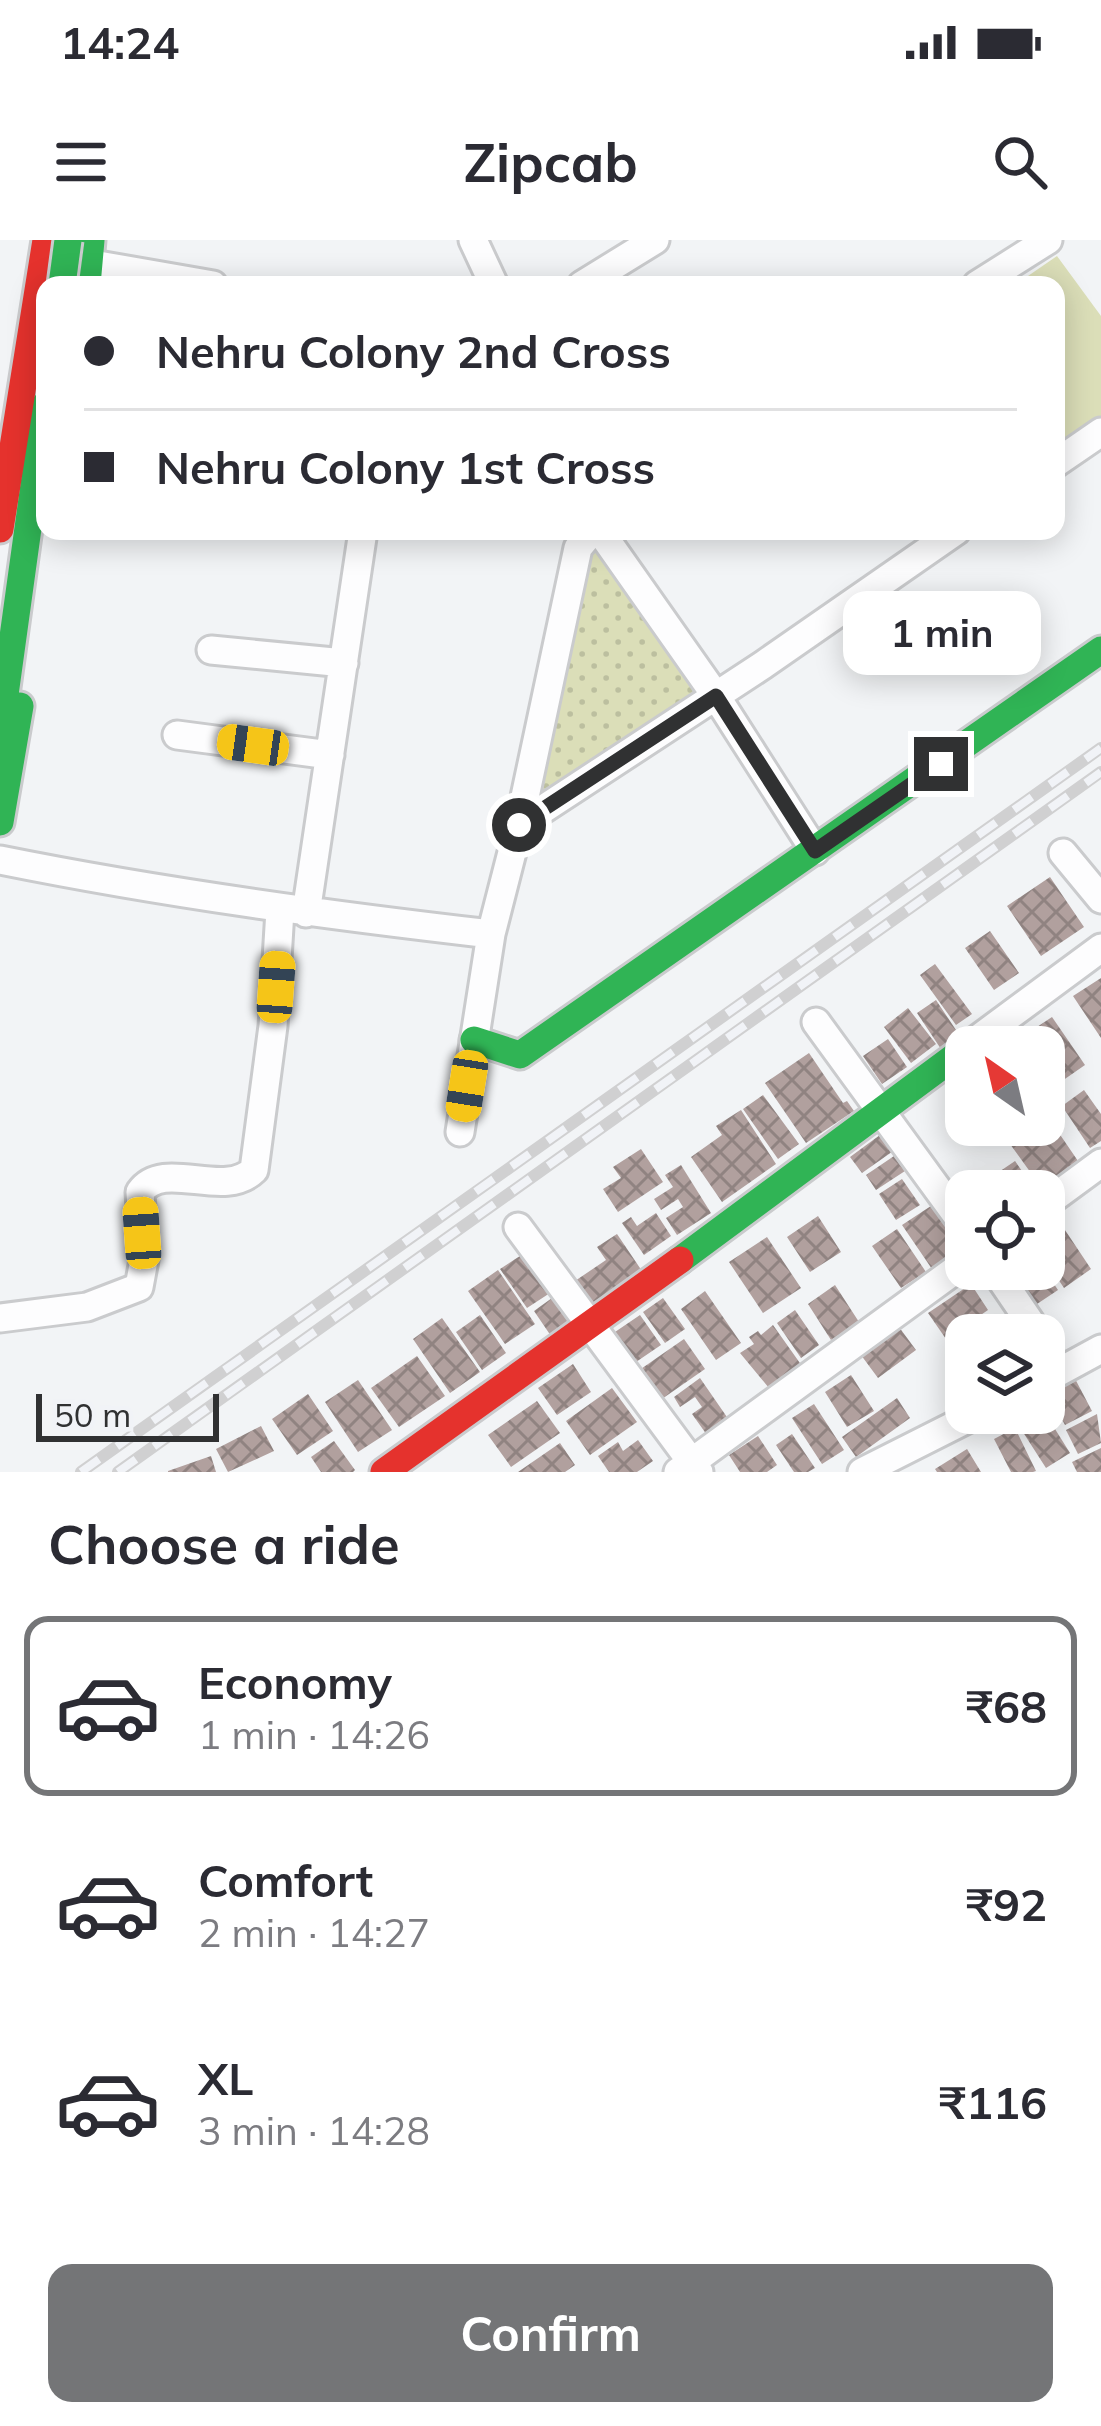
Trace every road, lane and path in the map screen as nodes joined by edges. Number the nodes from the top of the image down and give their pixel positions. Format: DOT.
graph roads {
  1 [pos="68,240"];
  2 [pos="473,240"];
  3 [pos="655,240"];
  4 [pos="1048,240"];
  5 [pos="44,248"];
  6 [pos="89,263"];
  7 [pos="63,276"];
  8 [pos="162,276"];
  9 [pos="490,276"];
  10 [pos="597,276"];
  11 [pos="991,276"];
  12 [pos="36,299"];
  13 [pos="1101,432"];
  14 [pos="1065,457"];
  15 [pos="36,470"];
  16 [pos="0,529"];
  17 [pos="47,540"];
  18 [pos="362,540"];
  19 [pos="586,540"];
  20 [pos="603,540"];
  21 [pos="943,540"];
  22 [pos="211,650"];
  23 [pos="1101,650"];
  24 [pos="344,663"];
  25 [pos="716,696"];
  26 [pos="0,731"];
  27 [pos="177,735"];
  28 [pos="330,755"];
  29 [pos="4,765"];
  30 [pos="0,822"];
  31 [pos="519,825"];
  32 [pos="815,851"];
  33 [pos="1063,853"];
  34 [pos="0,860"];
  35 [pos="1101,899"];
  36 [pos="293,911"];
  37 [pos="491,934"];
  38 [pos="1101,948"];
  39 [pos="816,1022"];
  40 [pos="996,1026"];
  41 [pos="474,1040"];
  42 [pos="945,1064"];
  43 [pos="882,1110"];
  44 [pos="460,1132"];
  45 [pos="1101,1162"];
  46 [pos="1065,1189"];
  47 [pos="945,1198"];
  48 [pos="518,1227"];
  49 [pos="945,1278"];
  50 [pos="0,1318"];
  51 [pos="591,1326"];
  52 [pos="1101,1349"];
  53 [pos="1065,1370"];
  54 [pos="948,1434"];
  55 [pos="906,1462"];
  56 [pos="690,1469"];
  57 [pos="384,1472"];
  58 [pos="862,1472"];
  1 -- 7 [label="street, bridge"];
  2 -- 9 [label="street"];
  3 -- 10 [label="street"];
  4 -- 11 [label="street"];
  5 -- 6 [label="street"];
  6 -- 8 [label="street"];
  12 -- 16 [label="street"];
  13 -- 14 [label="street"];
  15 -- 26 [label="street"];
  17 -- 29 [label="street"];
  18 -- 24 [label="street"];
  19 -- 31 [label="street"];
  20 -- 25 [label="street"];
  21 -- 25 [label="street"];
  22 -- 24 [label="street"];
  23 -- 32 [label="street"];
  24 -- 28 [label="street"];
  25 -- 31 [label="street"];
  25 -- 32 [label="street"];
  27 -- 28 [label="street"];
  28 -- 36 [label="street"];
  29 -- 30 [label="street"];
  31 -- 37 [label="street"];
  32 -- 41 [label="street"];
  33 -- 35 [label="street"];
  34 -- 36 [label="street"];
  36 -- 37 [label="street"];
  36 -- 50 [label="street"];
  37 -- 41 [label="street"];
  38 -- 40 [label="street"];
  39 -- 43 [label="street"];
  41 -- 44 [label="street"];
  42 -- 43 [label="street"];
  43 -- 47 [label="street"];
  43 -- 51 [label="street"];
  45 -- 46 [label="street"];
  48 -- 51 [label="street"];
  49 -- 56 [label="street"];
  51 -- 56 [label="street"];
  51 -- 57 [label="street"];
  52 -- 53 [label="street"];
  54 -- 55 [label="street"];
  55 -- 58 [label="street"];
}
